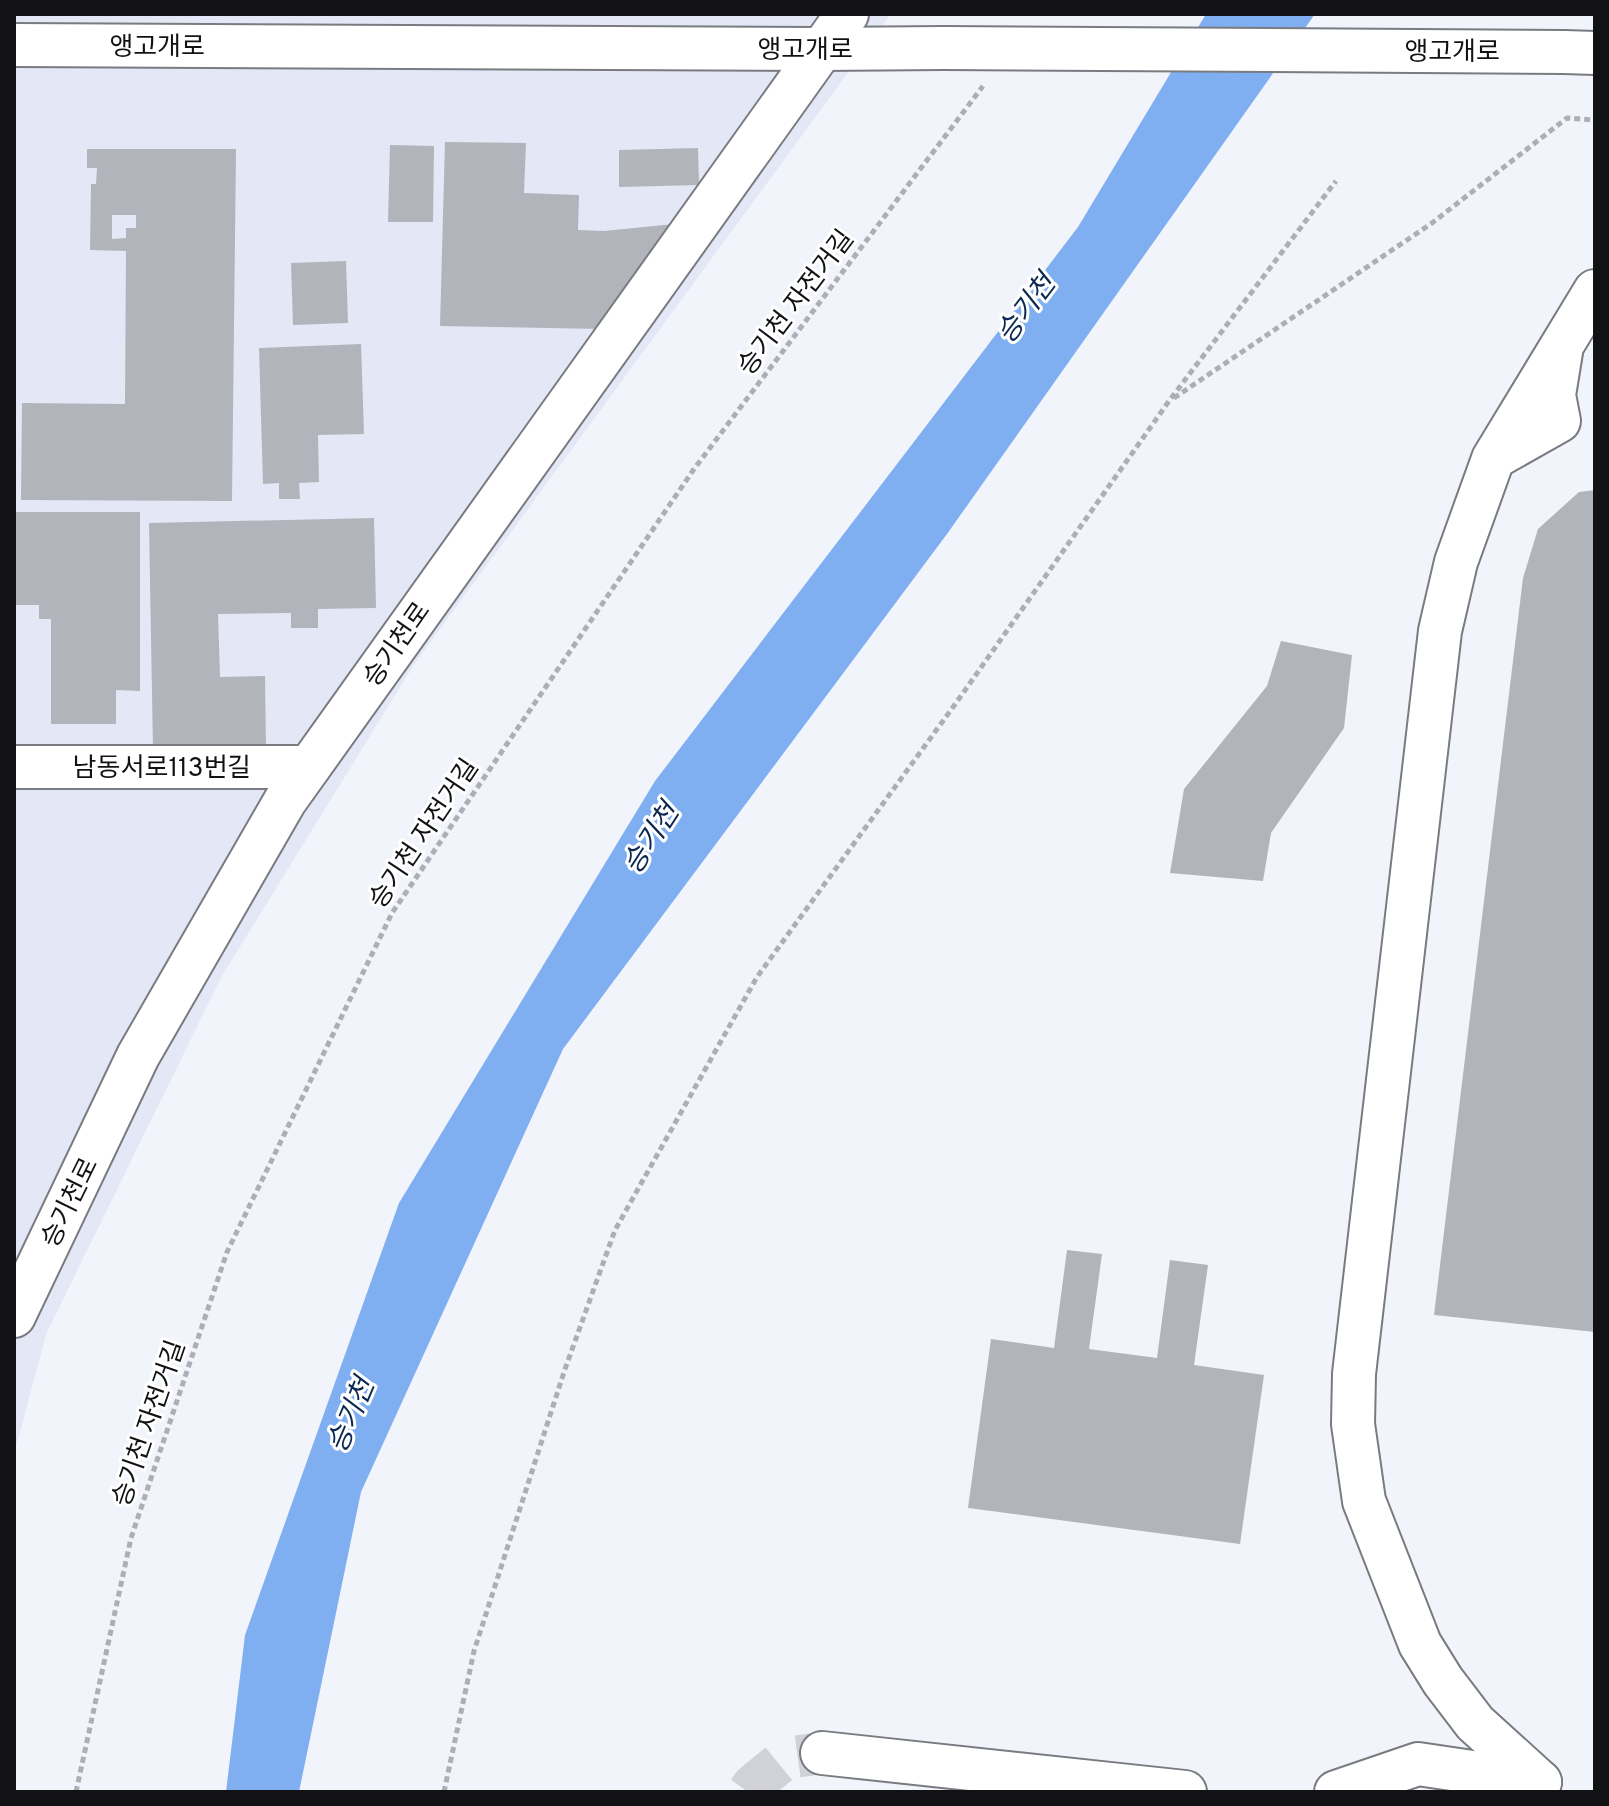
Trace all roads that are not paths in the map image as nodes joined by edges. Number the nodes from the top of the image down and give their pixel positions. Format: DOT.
graph roads {
  1 [pos="847,14"];
  2 [pos="166,30"];
  3 [pos="14,45"];
  4 [pos="820,49"];
  5 [pos="1580,52"];
  6 [pos="1595,291"];
  7 [pos="14,767"];
  8 [pos="309,767"];
  9 [pos="14,1316"];
  10 [pos="822,1753"];
  11 [pos="1554,1787"];
  12 [pos="1185,1792"];
  13 [pos="1336,1792"];
  1 -- 4 [label="street, 승기천로"];
  2 -- 3 [label="street, 앵고개로"];
  2 -- 4 [label="street, 앵고개로"];
  4 -- 5 [label="street, 앵고개로, bridge"];
  4 -- 8 [label="street, 승기천로"];
  6 -- 11 [label="street"];
  7 -- 8 [label="street, 남동서로113번길"];
  8 -- 9 [label="street, 승기천로"];
  10 -- 12 [label="street"];
  11 -- 13 [label="street"];
}
